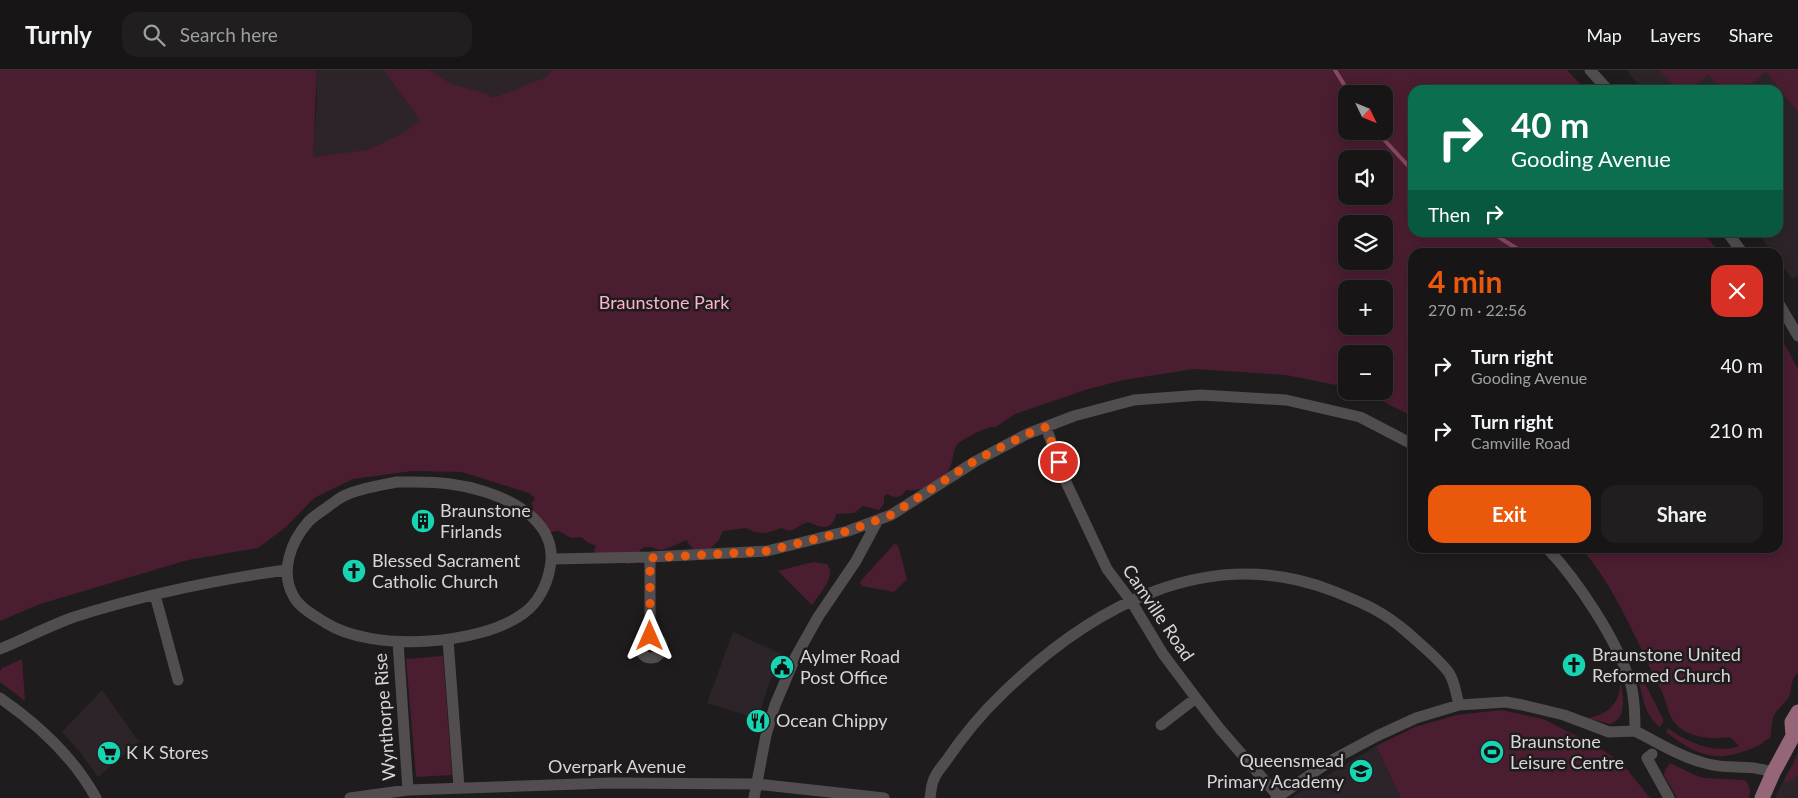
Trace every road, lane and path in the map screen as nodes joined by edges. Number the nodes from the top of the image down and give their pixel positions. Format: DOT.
graph roads {
  1 [pos="1590,70"];
  2 [pos="1604,85"];
  3 [pos="1731,237"];
  4 [pos="1739,248"];
  5 [pos="1783,310"];
  6 [pos="1798,336"];
  7 [pos="1046,427"];
  8 [pos="1408,442"];
  9 [pos="878,520"];
  10 [pos="1551,553"];
  11 [pos="650,558"];
  12 [pos="552,559"];
  13 [pos="286,570"];
  14 [pos="155,595"];
  15 [pos="1131,601"];
  16 [pos="650,636"];
  17 [pos="448,640"];
  18 [pos="398,642"];
  19 [pos="0,649"];
  20 [pos="178,680"];
  21 [pos="0,698"];
  22 [pos="1196,698"];
  23 [pos="1459,705"];
  24 [pos="1798,712"];
  25 [pos="1161,725"];
  26 [pos="1635,731"];
  27 [pos="1796,734"];
  28 [pos="1652,754"];
  29 [pos="1773,773"];
  30 [pos="756,784"];
  31 [pos="459,787"];
  32 [pos="408,790"];
  33 [pos="435,794"];
  34 [pos="1277,797"];
  35 [pos="96,798"];
  36 [pos="350,798"];
  37 [pos="754,798"];
  38 [pos="884,798"];
  39 [pos="930,798"];
  40 [pos="1669,798"];
  41 [pos="1762,798"];
  1 -- 2 [label="street"];
  3 -- 4 [label="street"];
  5 -- 6 [label="street"];
  7 -- 8 [label="street"];
  7 -- 9 [label="street"];
  7 -- 15 [label="street, Camville Road"];
  9 -- 11 [label="street"];
  9 -- 30 [label="street"];
  10 -- 26 [label="street"];
  11 -- 12 [label="street"];
  11 -- 16 [label="street"];
  12 -- 13 [label="street"];
  12 -- 17 [label="street"];
  13 -- 14 [label="street"];
  13 -- 18 [label="street"];
  14 -- 19 [label="street"];
  14 -- 20 [label="street"];
  15 -- 22 [label="street, Camville Road"];
  15 -- 23 [label="street"];
  15 -- 39 [label="street"];
  17 -- 18 [label="street"];
  17 -- 31 [label="street"];
  18 -- 32 [label="street, Wynthorpe Rise"];
  21 -- 35 [label="street"];
  22 -- 25 [label="street"];
  22 -- 34 [label="street, Camville Road"];
  23 -- 26 [label="street"];
  23 -- 34 [label="street"];
  24 -- 27 [label="main road"];
  26 -- 29 [label="street"];
  27 -- 29 [label="main road"];
  28 -- 40 [label="street"];
  29 -- 41 [label="main road"];
  30 -- 31 [label="street, Overpark Avenue"];
  30 -- 37 [label="street"];
  30 -- 38 [label="street, Overpark Avenue"];
  31 -- 33 [label="street, Overpark Avenue"];
  32 -- 33 [label="street, Overpark Avenue"];
  32 -- 36 [label="street, Overpark Avenue"];
}
